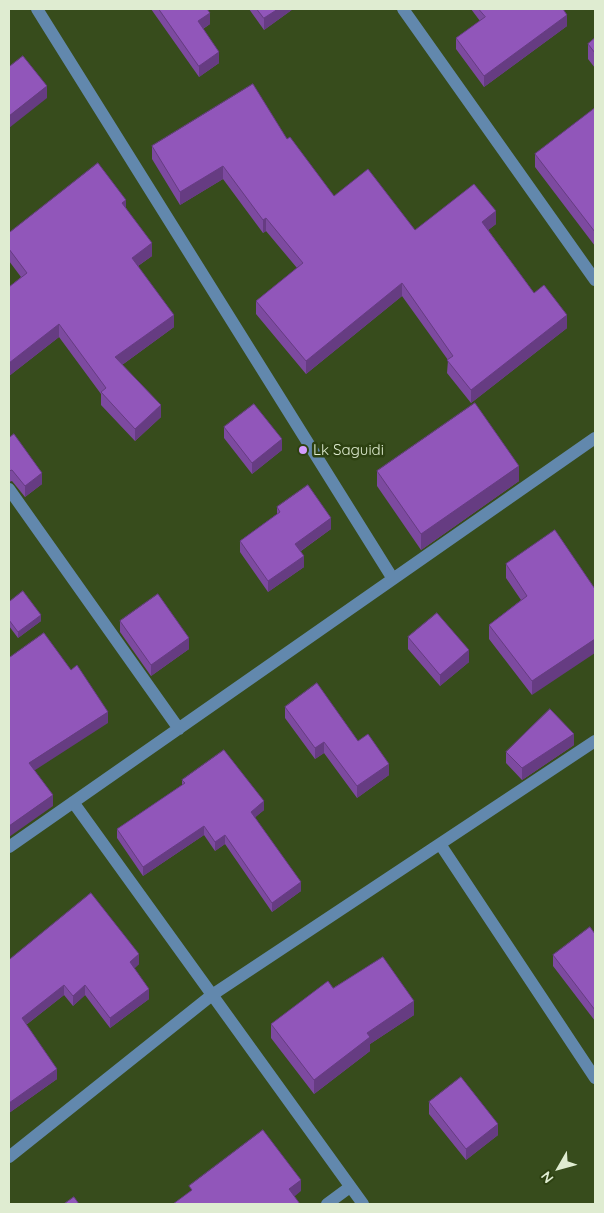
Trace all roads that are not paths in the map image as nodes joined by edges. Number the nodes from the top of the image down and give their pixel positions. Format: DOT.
graph roads {
  1 [pos="37,9"];
  2 [pos="403,9"];
  3 [pos="595,280"];
  4 [pos="595,438"];
  5 [pos="9,489"];
  6 [pos="393,579"];
  7 [pos="179,729"];
  8 [pos="595,741"];
  9 [pos="73,802"];
  10 [pos="440,844"];
  11 [pos="9,847"];
  12 [pos="212,995"];
  13 [pos="595,1078"];
  14 [pos="9,1157"];
  15 [pos="350,1187"];
  16 [pos="327,1204"];
  17 [pos="363,1204"];
  1 -- 6 [label="street"];
  2 -- 3 [label="street"];
  4 -- 6 [label="street"];
  5 -- 7 [label="street"];
  6 -- 7 [label="street"];
  7 -- 9 [label="street"];
  8 -- 10 [label="street"];
  9 -- 11 [label="street"];
  9 -- 12 [label="street"];
  10 -- 12 [label="street"];
  10 -- 13 [label="street"];
  12 -- 14 [label="street"];
  12 -- 15 [label="street"];
  15 -- 16 [label="street"];
  15 -- 17 [label="street"];
}
